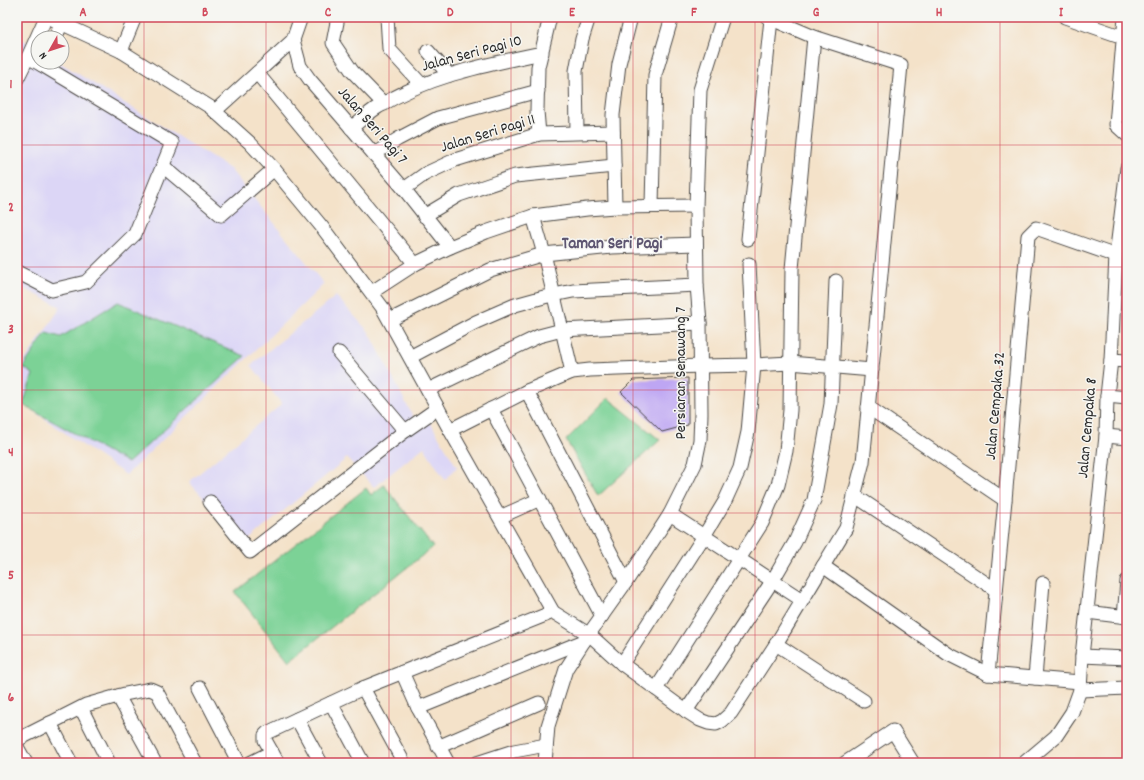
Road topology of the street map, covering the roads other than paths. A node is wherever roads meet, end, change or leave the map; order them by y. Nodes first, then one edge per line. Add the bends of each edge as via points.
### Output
1 (47, 17) edge
2 (134, 17) edge
3 (300, 17) edge
4 (338, 17) edge
5 (550, 17) edge
6 (588, 17) edge
7 (631, 17) edge
8 (672, 17) edge
9 (723, 17) edge
10 (1065, 17) edge
11 (1126, 17) edge
12 (385, 18) edge
13 (769, 18) edge
14 (62, 23) junction
15 (59, 30) edge
16 (814, 37) junction
17 (1123, 37) junction
18 (293, 40) junction
19 (121, 51) junction
20 (428, 51) dead end
21 (542, 53) junction
22 (28, 57) joint
23 (53, 70) edge
24 (257, 73) junction
25 (449, 75) junction
26 (17, 79) edge
27 (421, 84) junction
28 (538, 91) junction
29 (384, 104) junction
30 (215, 111) junction
31 (351, 128) junction
32 (577, 132) junction
33 (613, 132) junction
34 (539, 134) junction
35 (1127, 135) edge
36 (374, 154) junction
37 (163, 166) junction
38 (614, 166) junction
39 (1127, 168) edge
40 (274, 170) junction
41 (404, 189) junction
42 (652, 206) junction
43 (696, 206) junction
44 (614, 207) junction
45 (424, 216) junction
46 (533, 216) junction
47 (748, 239) dead end
48 (696, 244) junction
49 (450, 247) junction
50 (544, 254) junction
51 (1120, 254) edge
52 (415, 264) junction
53 (749, 264) dead end
54 (17, 272) edge
55 (836, 281) dead end
56 (697, 285) junction
57 (372, 292) junction
58 (553, 295) junction
59 (390, 320) junction
60 (700, 323) junction
61 (562, 330) junction
62 (339, 353) dead end
63 (410, 357) junction
64 (1112, 360) junction
65 (1127, 362) edge
66 (790, 363) junction
67 (754, 365) junction
68 (701, 366) junction
69 (832, 366) junction
70 (872, 370) junction
71 (572, 372) junction
72 (428, 390) junction
73 (527, 391) junction
74 (1108, 396) junction
75 (1127, 398) edge
76 (868, 407) junction
77 (438, 408) junction
78 (491, 409) junction
79 (450, 430) junction
80 (405, 431) junction
81 (1106, 436) junction
82 (1127, 438) edge
83 (854, 494) junction
84 (540, 499) junction
85 (1005, 500) junction
86 (210, 502) dead end
87 (670, 514) junction
88 (500, 517) junction
89 (704, 536) junction
90 (739, 559) junction
91 (822, 566) junction
92 (773, 580) junction
93 (1127, 580) edge
94 (626, 582) junction
95 (1042, 583) dead end
96 (996, 590) junction
97 (802, 600) junction
98 (553, 612) junction
99 (1087, 612) junction
100 (602, 616) junction
101 (1126, 617) edge
102 (587, 638) junction
103 (776, 644) junction
104 (1082, 656) junction
105 (1127, 658) edge
106 (622, 664) junction
107 (402, 672) junction
108 (988, 674) junction
109 (1035, 678) junction
110 (1080, 686) junction
111 (200, 688) dead end
112 (363, 688) junction
113 (1127, 688) edge
114 (656, 689) junction
115 (118, 696) junction
116 (864, 701) dead end
117 (331, 703) junction
118 (538, 703) dead end
119 (81, 708) junction
120 (418, 708) junction
121 (686, 712) junction
122 (298, 719) junction
123 (50, 723) junction
124 (17, 740) edge
125 (546, 745) junction
126 (17, 747) edge
127 (438, 747) junction
128 (275, 758) edge
129 (26, 763) edge
130 (71, 763) edge
131 (109, 763) edge
132 (155, 763) edge
133 (195, 763) edge
134 (239, 763) edge
135 (250, 763) edge
136 (321, 763) edge
137 (363, 763) edge
138 (404, 763) edge
139 (448, 763) edge
140 (477, 763) edge
141 (545, 763) edge
142 (845, 763) edge
143 (913, 763) edge
144 (1024, 763) edge

1 - 14 street
1 - 22 street
2 - 19 street
3 - 18 street
4 - 29 street via 333,44 352,71
5 - 21 street
6 - 32 street via 576,71
7 - 33 street via 619,64
8 - 42 street via 655,75
9 - 43 street, Persiaran Senawang 7 via 700,90
10 - 17 street
11 - 17 street
12 - 27 street via 389,49
13 - 16 street
13 - 47 street
14 - 15 street
14 - 19 street
16 - 66 street via 792,269
16 - 70 street via 901,65
17 - 35 street via 1116,125
18 - 24 street
18 - 31 street, Jalan Seri Pagi 7 via 300,66
19 - 30 street
20 - 25 street
21 - 25 street, Jalan Seri Pagi 10
21 - 28 street via 538,67
22 - 26 street
23 - 37 street via 172,143
24 - 30 street
24 - 52 street
25 - 27 street, Jalan Seri Pagi 10
27 - 29 street, Jalan Seri Pagi 10
28 - 34 street
28 - 36 street via 438,118
29 - 31 street, Jalan Seri Pagi 10
30 - 40 street via 250,143
31 - 36 street, Jalan Seri Pagi 7
32 - 33 street, Jalan Seri Pagi 11
32 - 34 street, Jalan Seri Pagi 11
33 - 38 street
34 - 41 street, Jalan Seri Pagi 11 via 455,160 426,174
36 - 41 street, Jalan Seri Pagi 7
37 - 40 street via 221,215
37 - 54 street via 135,234 86,282 52,290
38 - 44 street
38 - 45 street via 515,176 459,196
39 - 51 street, Jalan Cempaka 8
40 - 57 street
41 - 45 street, Jalan Seri Pagi 7
42 - 43 street
42 - 44 street
43 - 48 street, Persiaran Senawang 7
44 - 46 street
45 - 49 street, Jalan Seri Pagi 7
46 - 49 street
46 - 50 street
48 - 50 street via 612,247
48 - 56 street, Persiaran Senawang 7
49 - 52 street
50 - 58 street
50 - 59 street via 490,270
51 - 64 street, Jalan Cempaka 8
51 - 85 street, Jalan Cempaka 32 via 1036,228 1028,236
52 - 57 street
53 - 67 street
55 - 69 street
56 - 58 street via 573,291
56 - 60 street, Persiaran Senawang 7
57 - 59 street
58 - 61 street
58 - 63 street via 515,305 476,322
59 - 63 street
60 - 61 street
60 - 68 street, Persiaran Senawang 7
61 - 71 street
61 - 72 street via 539,336
62 - 80 street
63 - 72 street
64 - 65 street
64 - 74 street, Jalan Cempaka 8
66 - 67 street
66 - 69 street
66 - 90 street via 790,410 786,451 778,486 762,523
67 - 68 street
67 - 89 street via 748,432 740,468 725,501
68 - 71 street
68 - 87 street, Persiaran Senawang 7 via 700,440 694,464
69 - 70 street
69 - 92 street via 831,404 814,500 796,542
70 - 76 street
71 - 73 street
72 - 77 street
73 - 78 street
73 - 94 street
74 - 75 street
74 - 81 street, Jalan Cempaka 8
76 - 83 street via 863,462
76 - 85 street
77 - 79 street
77 - 80 street
78 - 79 street
78 - 84 street
79 - 88 street
80 - 86 street via 250,552
81 - 82 street
81 - 99 street, Jalan Cempaka 8
83 - 91 street via 846,528
83 - 96 street
84 - 88 street
84 - 100 street
85 - 96 street, Jalan Cempaka 32
87 - 89 street
87 - 94 street, Persiaran Senawang 7
88 - 98 street
89 - 90 street
89 - 106 street
90 - 92 street
90 - 114 street
91 - 97 street
91 - 108 street via 948,654
92 - 97 street
92 - 121 street
93 - 101 street
94 - 100 street, Persiaran Senawang 7
95 - 109 street
96 - 108 street, Jalan Cempaka 32
97 - 103 street
98 - 102 street
98 - 107 street
99 - 101 street
99 - 104 street, Jalan Cempaka 8
100 - 102 street, Persiaran Senawang 7
102 - 106 street
102 - 120 street
102 - 125 street, Persiaran Senawang 7 via 566,670 548,726
103 - 116 street
103 - 121 street via 731,713 722,721 716,724 708,723
104 - 105 street
104 - 110 street, Jalan Cempaka 8
106 - 114 street
107 - 112 street
107 - 120 street
108 - 109 street
109 - 110 street
110 - 113 street
110 - 144 street, Jalan Cempaka 8 via 1072,712 1056,736
111 - 134 street
112 - 117 street
112 - 138 street
114 - 121 street
115 - 119 street
115 - 132 street
115 - 133 street via 150,689 157,692
117 - 122 street
117 - 137 street
118 - 127 street
119 - 123 street
119 - 131 street
120 - 127 street
122 - 128 street via 265,735
122 - 136 street
123 - 124 street
123 - 130 street
125 - 140 street via 514,751
125 - 141 street, Persiaran Senawang 7
126 - 129 street
127 - 139 street
128 - 135 street
142 - 143 street via 893,731

